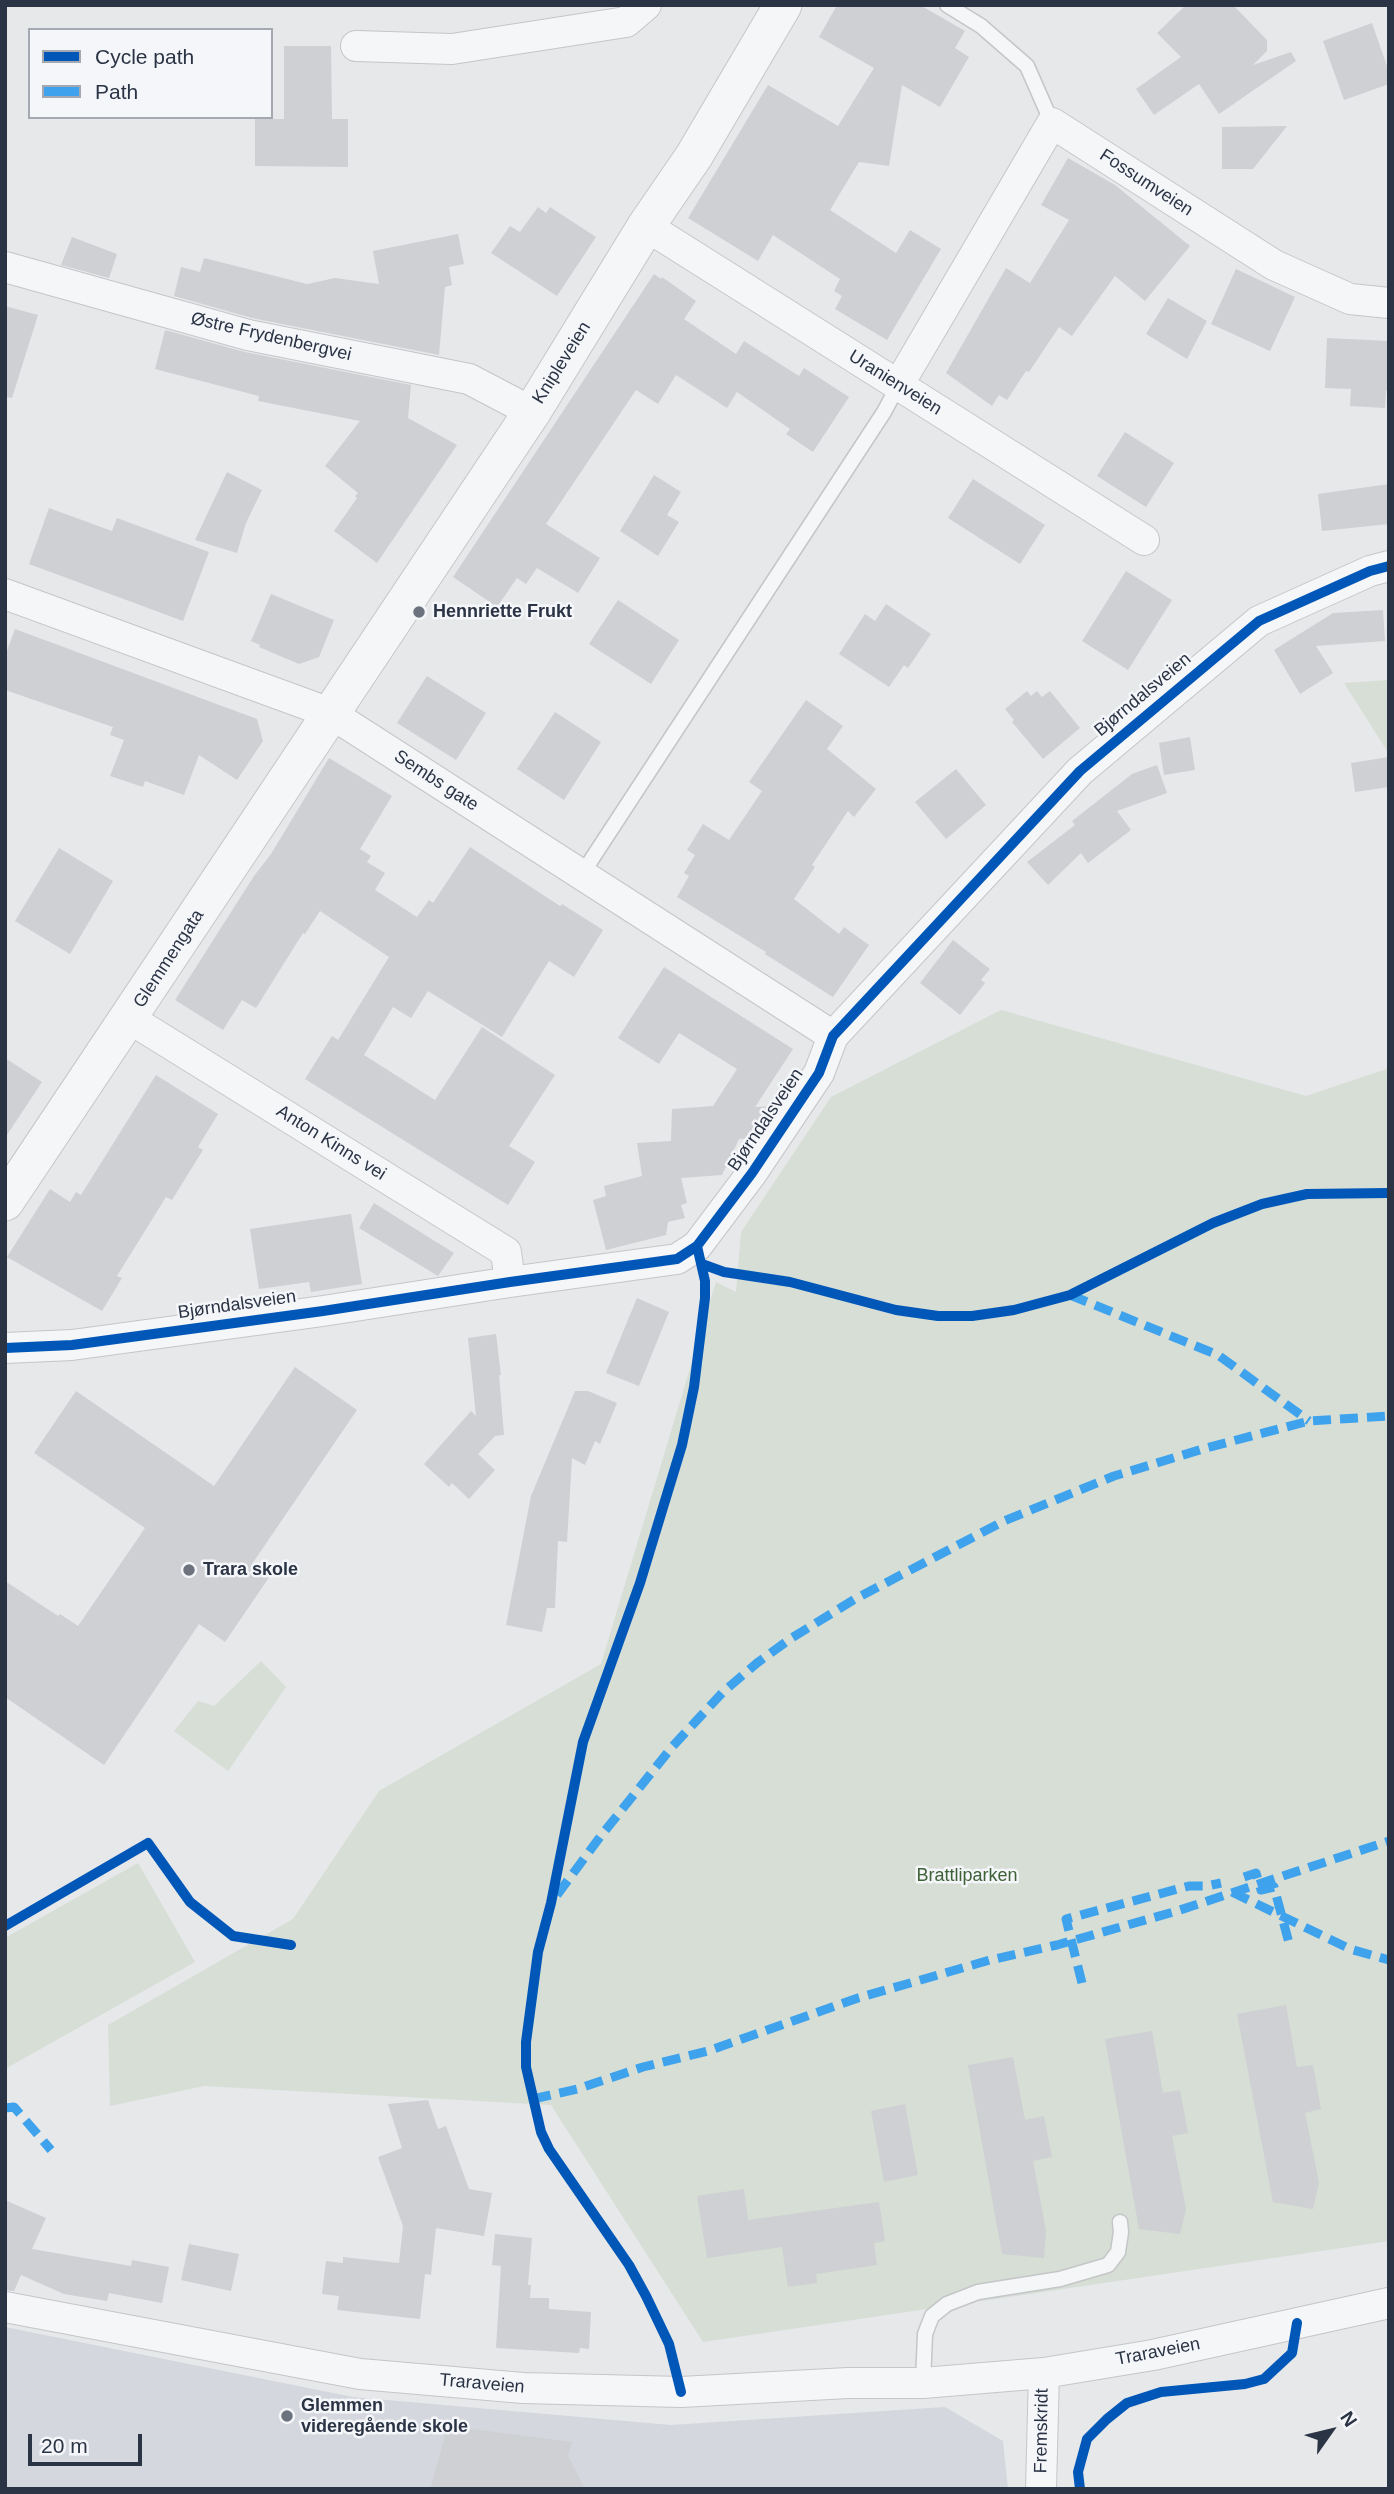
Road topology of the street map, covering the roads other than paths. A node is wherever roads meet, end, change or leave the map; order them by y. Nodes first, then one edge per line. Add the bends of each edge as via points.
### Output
1 (646, 5) edge
2 (783, 5) edge
3 (947, 5) edge
4 (356, 46) dead end
5 (1052, 123) junction
6 (646, 226) junction
7 (5, 267) edge
8 (1389, 303) edge
9 (899, 384) junction
10 (532, 412) junction
11 (1144, 540) dead end
12 (1389, 566) edge
13 (5, 594) edge
14 (330, 713) junction
15 (582, 874) junction
16 (130, 1019) junction
17 (833, 1036) junction
18 (5, 1202) edge
19 (510, 1282) junction
20 (5, 1348) edge
21 (1119, 2222) dead end
22 (1389, 2302) edge
23 (5, 2307) edge
24 (1044, 2373) junction
25 (923, 2383) junction
26 (1041, 2489) edge

1 - 4 street via 626,22 452,49
2 - 6 street, Knipleveien via 694,156
3 - 5 lane via 981,26 1027,66
5 - 8 street, Fossumveien via 1274,265 1350,299
5 - 9 street
6 - 9 street, Uranienveien
6 - 10 street, Knipleveien
7 - 10 street, Østre Frydenbergvei via 248,335 469,379
9 - 11 street, Uranienveien
9 - 15 lane
10 - 14 street, Knipleveien
12 - 17 street, Bjørndalsveien via 1259,621 1080,771
13 - 14 street, Sembs gate
14 - 15 street, Sembs gate
14 - 16 street, Glemmengata
15 - 17 street, Sembs gate
16 - 18 street, Glemmengata
16 - 19 street, Anton Kinns vei via 506,1252
17 - 19 street, Bjørndalsveien via 819,1073 696,1246 677,1259
19 - 20 street, Bjørndalsveien via 72,1345
21 - 25 lane via 1118,2252 1108,2265 1060,2279 978,2292 947,2304 932,2316 925,2334
22 - 24 street, Traraveien via 1153,2355
23 - 25 street, Traraveien via 360,2374 523,2388 681,2392
24 - 25 street, Traraveien
24 - 26 street, Fremskridt

